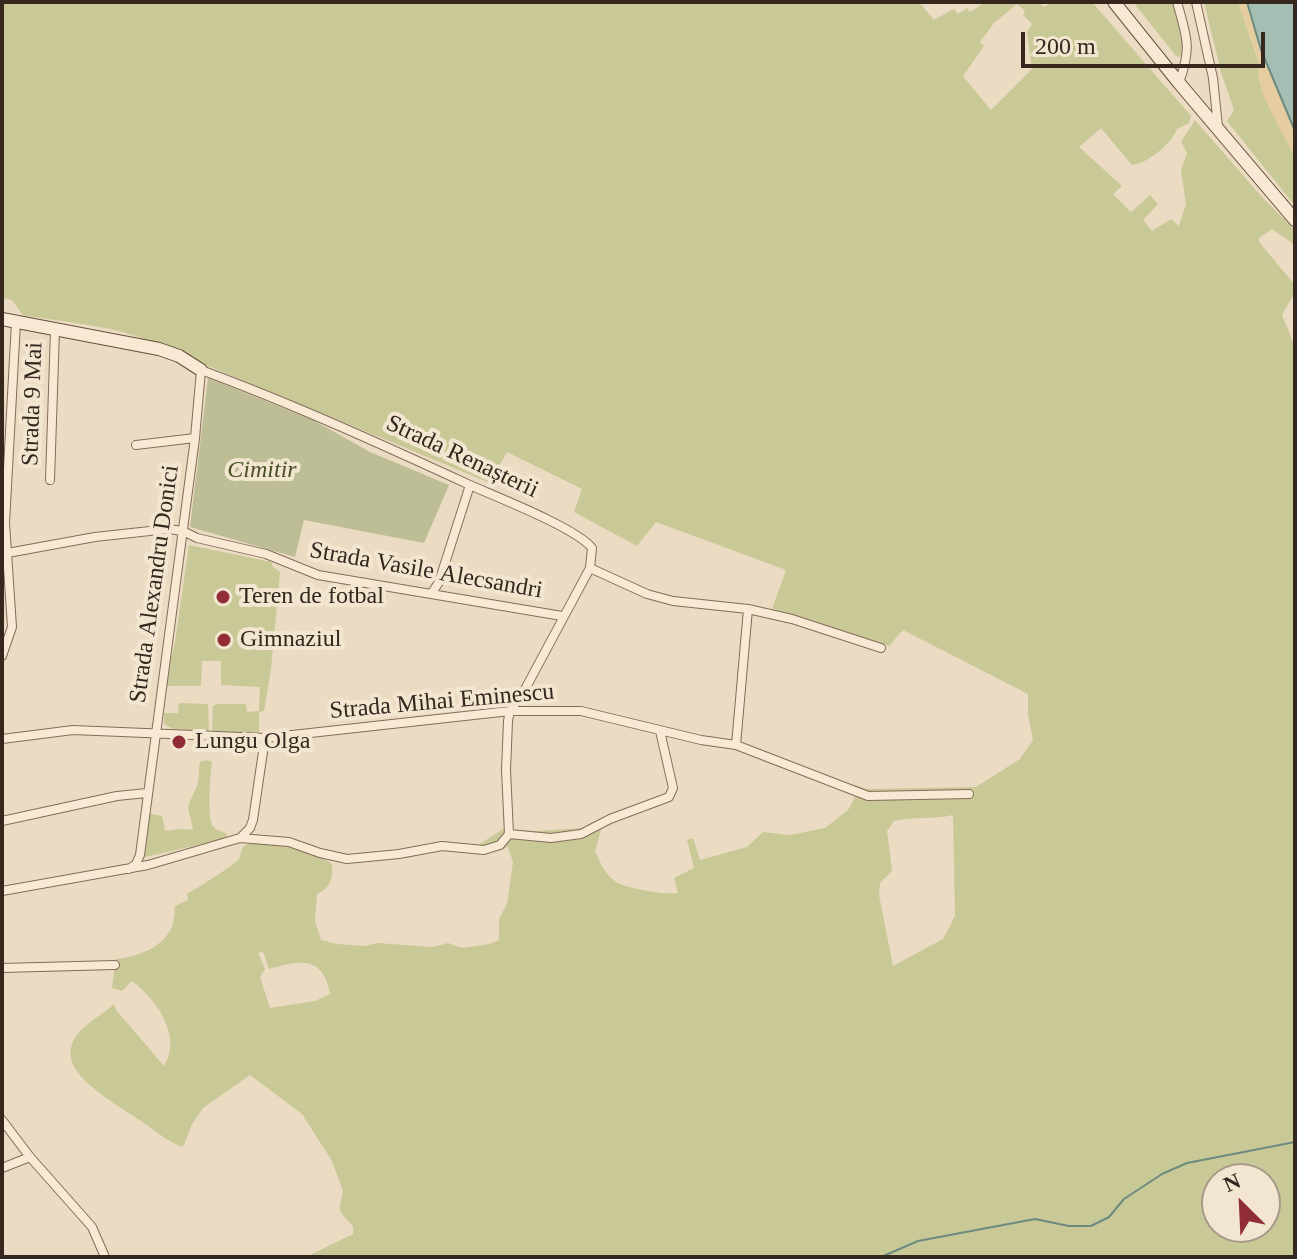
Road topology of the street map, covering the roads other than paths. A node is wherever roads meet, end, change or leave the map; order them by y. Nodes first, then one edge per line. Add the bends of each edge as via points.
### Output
1 (1114, 2) edge
2 (1177, 2) edge
3 (1196, 2) edge
4 (1179, 83) junction
5 (1218, 129) junction
6 (1295, 220) edge
7 (2, 319) edge
8 (16, 322) junction
9 (55, 330) junction
10 (201, 370) junction
11 (195, 438) junction
12 (136, 445) dead end
13 (50, 480) dead end
14 (470, 485) junction
15 (183, 531) junction
16 (4, 554) edge
17 (590, 568) junction
18 (432, 593) junction
19 (748, 609) junction
20 (562, 616) junction
21 (881, 648) dead end
22 (2, 656) edge
23 (523, 693) junction
24 (510, 711) junction
25 (530, 711) junction
26 (660, 731) junction
27 (155, 735) junction
28 (265, 738) junction
29 (2, 739) edge
30 (736, 745) junction
31 (147, 793) junction
32 (969, 794) dead end
33 (2, 821) edge
34 (509, 834) junction
35 (240, 838) junction
36 (129, 869) junction
37 (2, 891) edge
38 (115, 965) dead end
39 (2, 968) edge
40 (2, 1120) edge
41 (30, 1157) junction
42 (2, 1168) edge
43 (105, 1257) edge

1 - 4 main road
2 - 4 street via 1188,44
3 - 5 street
4 - 5 main road
5 - 6 main road
7 - 8 main road, Strada Renașterii
8 - 9 main road, Strada Renașterii
8 - 16 street
9 - 10 main road, Strada Renașterii via 159,349
9 - 13 street, Strada 9 Mai
10 - 11 street, Strada Alexandru Donici
10 - 14 street, Strada Renașterii
11 - 12 street, Strada Alexandru Donici
11 - 15 street, Strada Alexandru Donici
14 - 17 street, Strada Renașterii via 587,542 592,548
14 - 18 street
15 - 16 street, Strada Vasile Alecsandri via 95,537
15 - 18 street, Strada Vasile Alecsandri via 318,575
15 - 27 street, Strada Alexandru Donici
16 - 22 street via 12,627
17 - 19 street via 673,601
17 - 20 street
18 - 20 street, Strada Vasile Alecsandri
19 - 21 street
19 - 30 street
20 - 23 street
23 - 24 street
23 - 25 street
24 - 25 street, Strada Mihai Eminescu
24 - 28 street, Strada Mihai Eminescu
24 - 34 street
25 - 26 street, Strada Mihai Eminescu via 581,711
26 - 30 street, Strada Mihai Eminescu
26 - 34 street via 673,788 666,800 581,834
27 - 28 street, Strada Mihai Eminescu
27 - 29 street, Strada Mihai Eminescu via 73,730
27 - 31 street, Strada Alexandru Donici
28 - 35 street via 253,820
30 - 32 street, Strada Mihai Eminescu via 868,796
31 - 33 street
31 - 36 street, Strada Alexandru Donici via 140,855
34 - 35 street via 500,845 484,850 442,846 347,859 289,842
35 - 36 street
36 - 37 street
38 - 39 street
40 - 41 street
41 - 42 street
41 - 43 street via 92,1227

